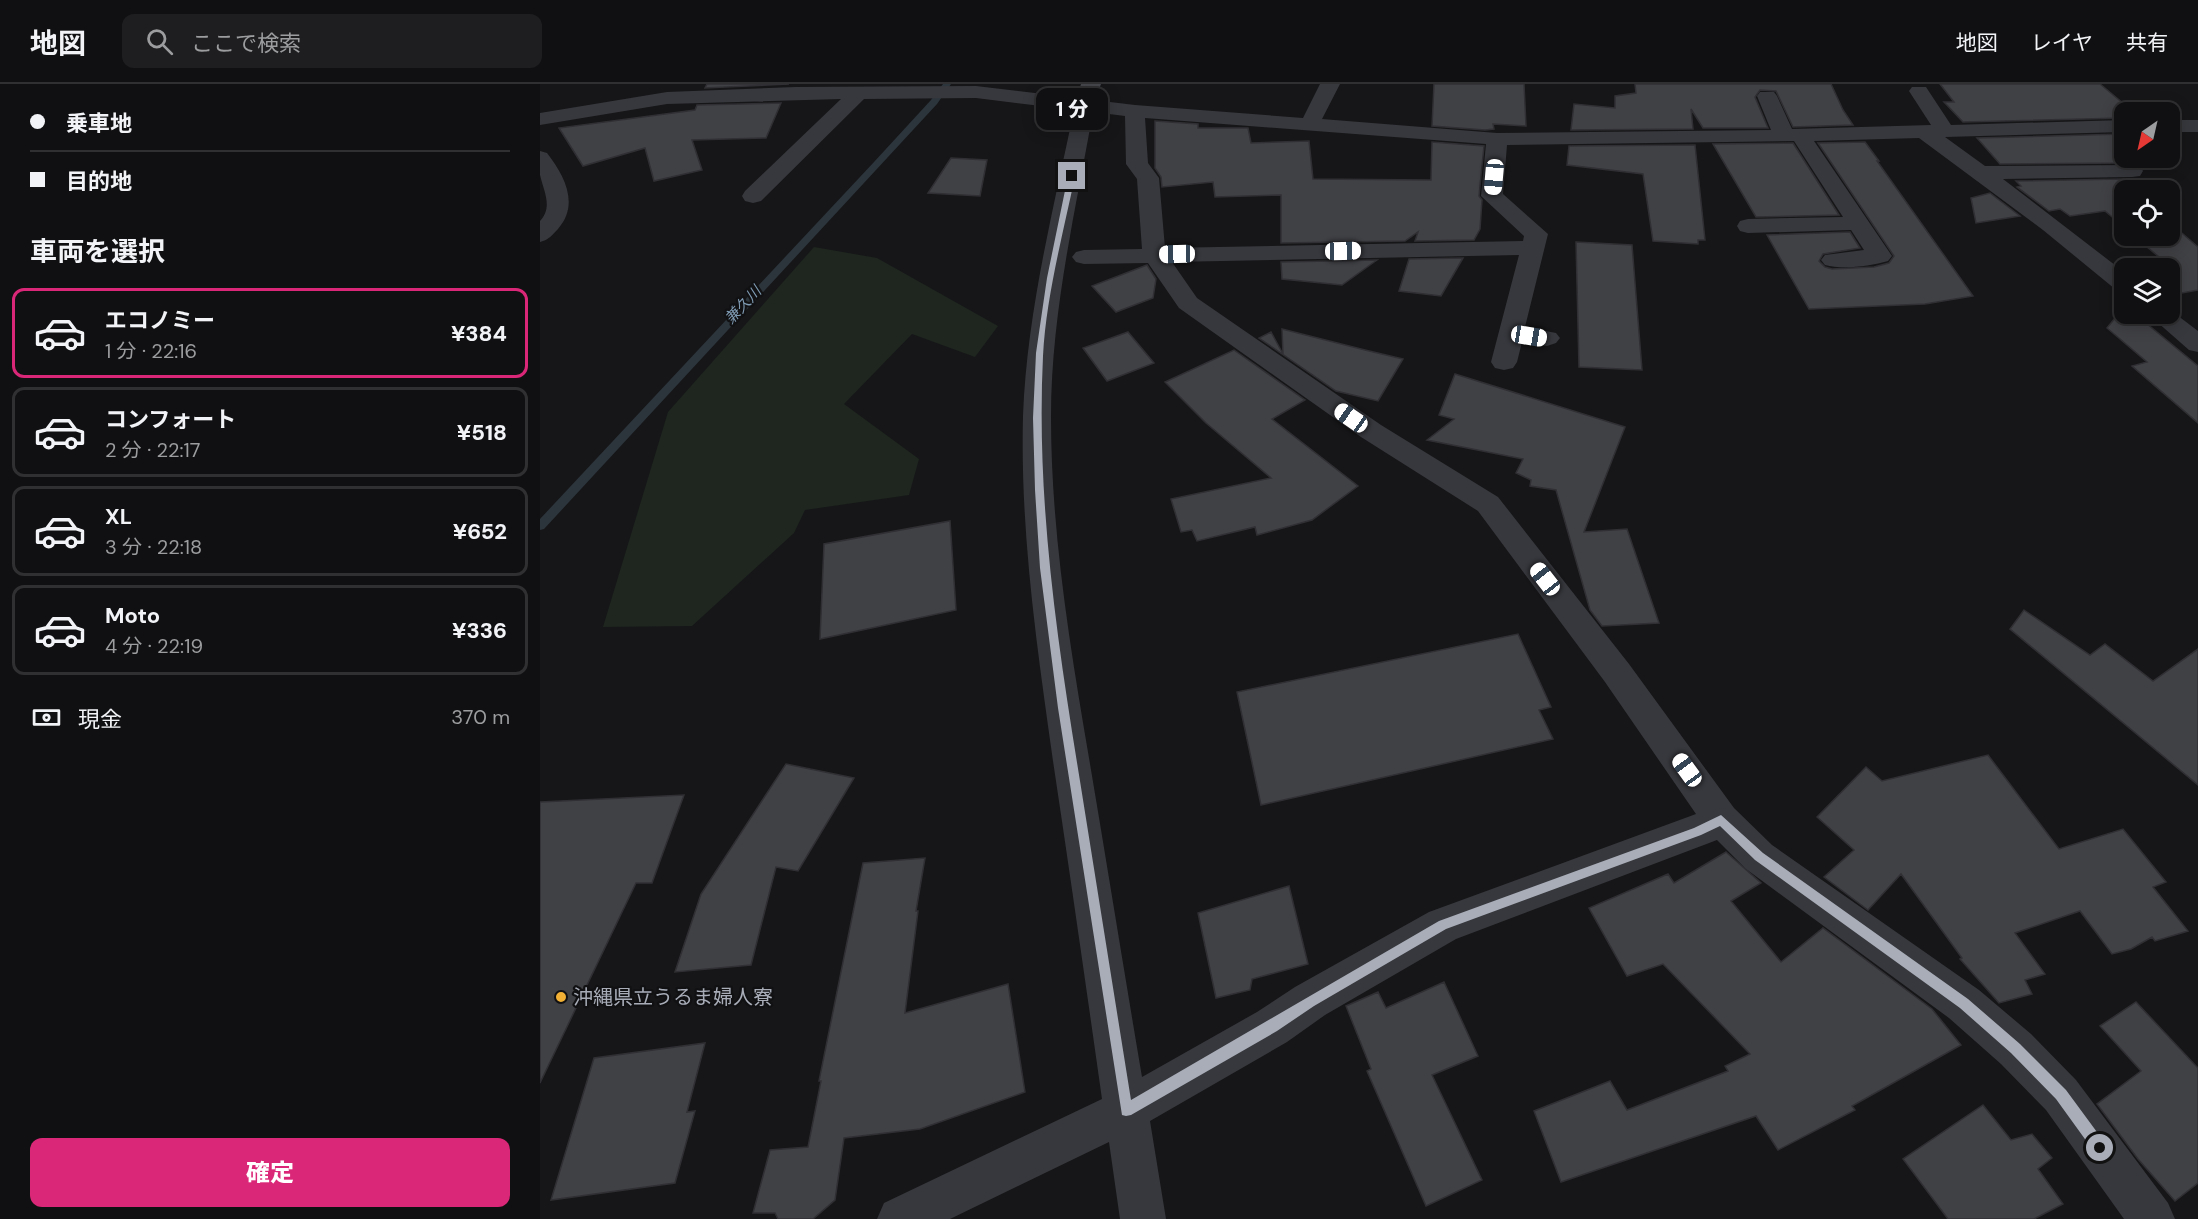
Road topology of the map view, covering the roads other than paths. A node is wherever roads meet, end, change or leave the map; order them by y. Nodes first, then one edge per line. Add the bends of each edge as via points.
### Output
1 (1330, 84) edge
2 (798, 88) edge
3 (1919, 91) dead end
4 (859, 93) junction
5 (1088, 94) edge
6 (1767, 96) dead end
7 (1135, 111) junction
8 (540, 119) edge
9 (1310, 124) junction
10 (2114, 126) edge
11 (2180, 126) edge
12 (2198, 126) edge
13 (1934, 131) junction
14 (1792, 135) junction
15 (1497, 139) junction
16 (540, 157) edge
17 (2132, 171) dead end
18 (1981, 173) junction
19 (753, 196) dead end
20 (1859, 223) junction
21 (1748, 226) dead end
22 (540, 235) edge
23 (1532, 248) junction
24 (1154, 254) junction
25 (1084, 257) dead end
26 (1833, 260) dead end
27 (2114, 276) edge
28 (2173, 324) edge
29 (1511, 333) junction
30 (1547, 339) dead end
31 (2198, 344) edge
32 (1504, 362) dead end
33 (1721, 820) junction
34 (1126, 1110) junction
35 (900, 1219) edge
36 (1143, 1219) edge
37 (2152, 1219) edge

1 - 9 street
2 - 4 street
2 - 8 street via 667,98
3 - 13 street
4 - 5 street
4 - 19 street
5 - 7 street
5 - 34 street via 1040,353 1039,490 1044,568 1063,708
6 - 14 street
7 - 9 street
7 - 24 street via 1137,164 1148,178
9 - 15 street
10 - 13 street
11 - 12 street
13 - 14 street
13 - 18 street
14 - 15 street
14 - 20 street
15 - 23 street via 1492,196 1536,234
16 - 22 street via 549,168 557,194 556,216
17 - 18 street
18 - 27 street
20 - 21 street
20 - 26 street via 1880,256
23 - 24 street
23 - 29 street
24 - 25 street
24 - 33 street via 1188,303 1371,431 1488,504 1617,673
28 - 31 street
29 - 30 street
29 - 32 street
33 - 34 street via 1443,925
33 - 37 street via 1759,856 1964,1004 2016,1049 2061,1095
34 - 35 street
34 - 36 street

